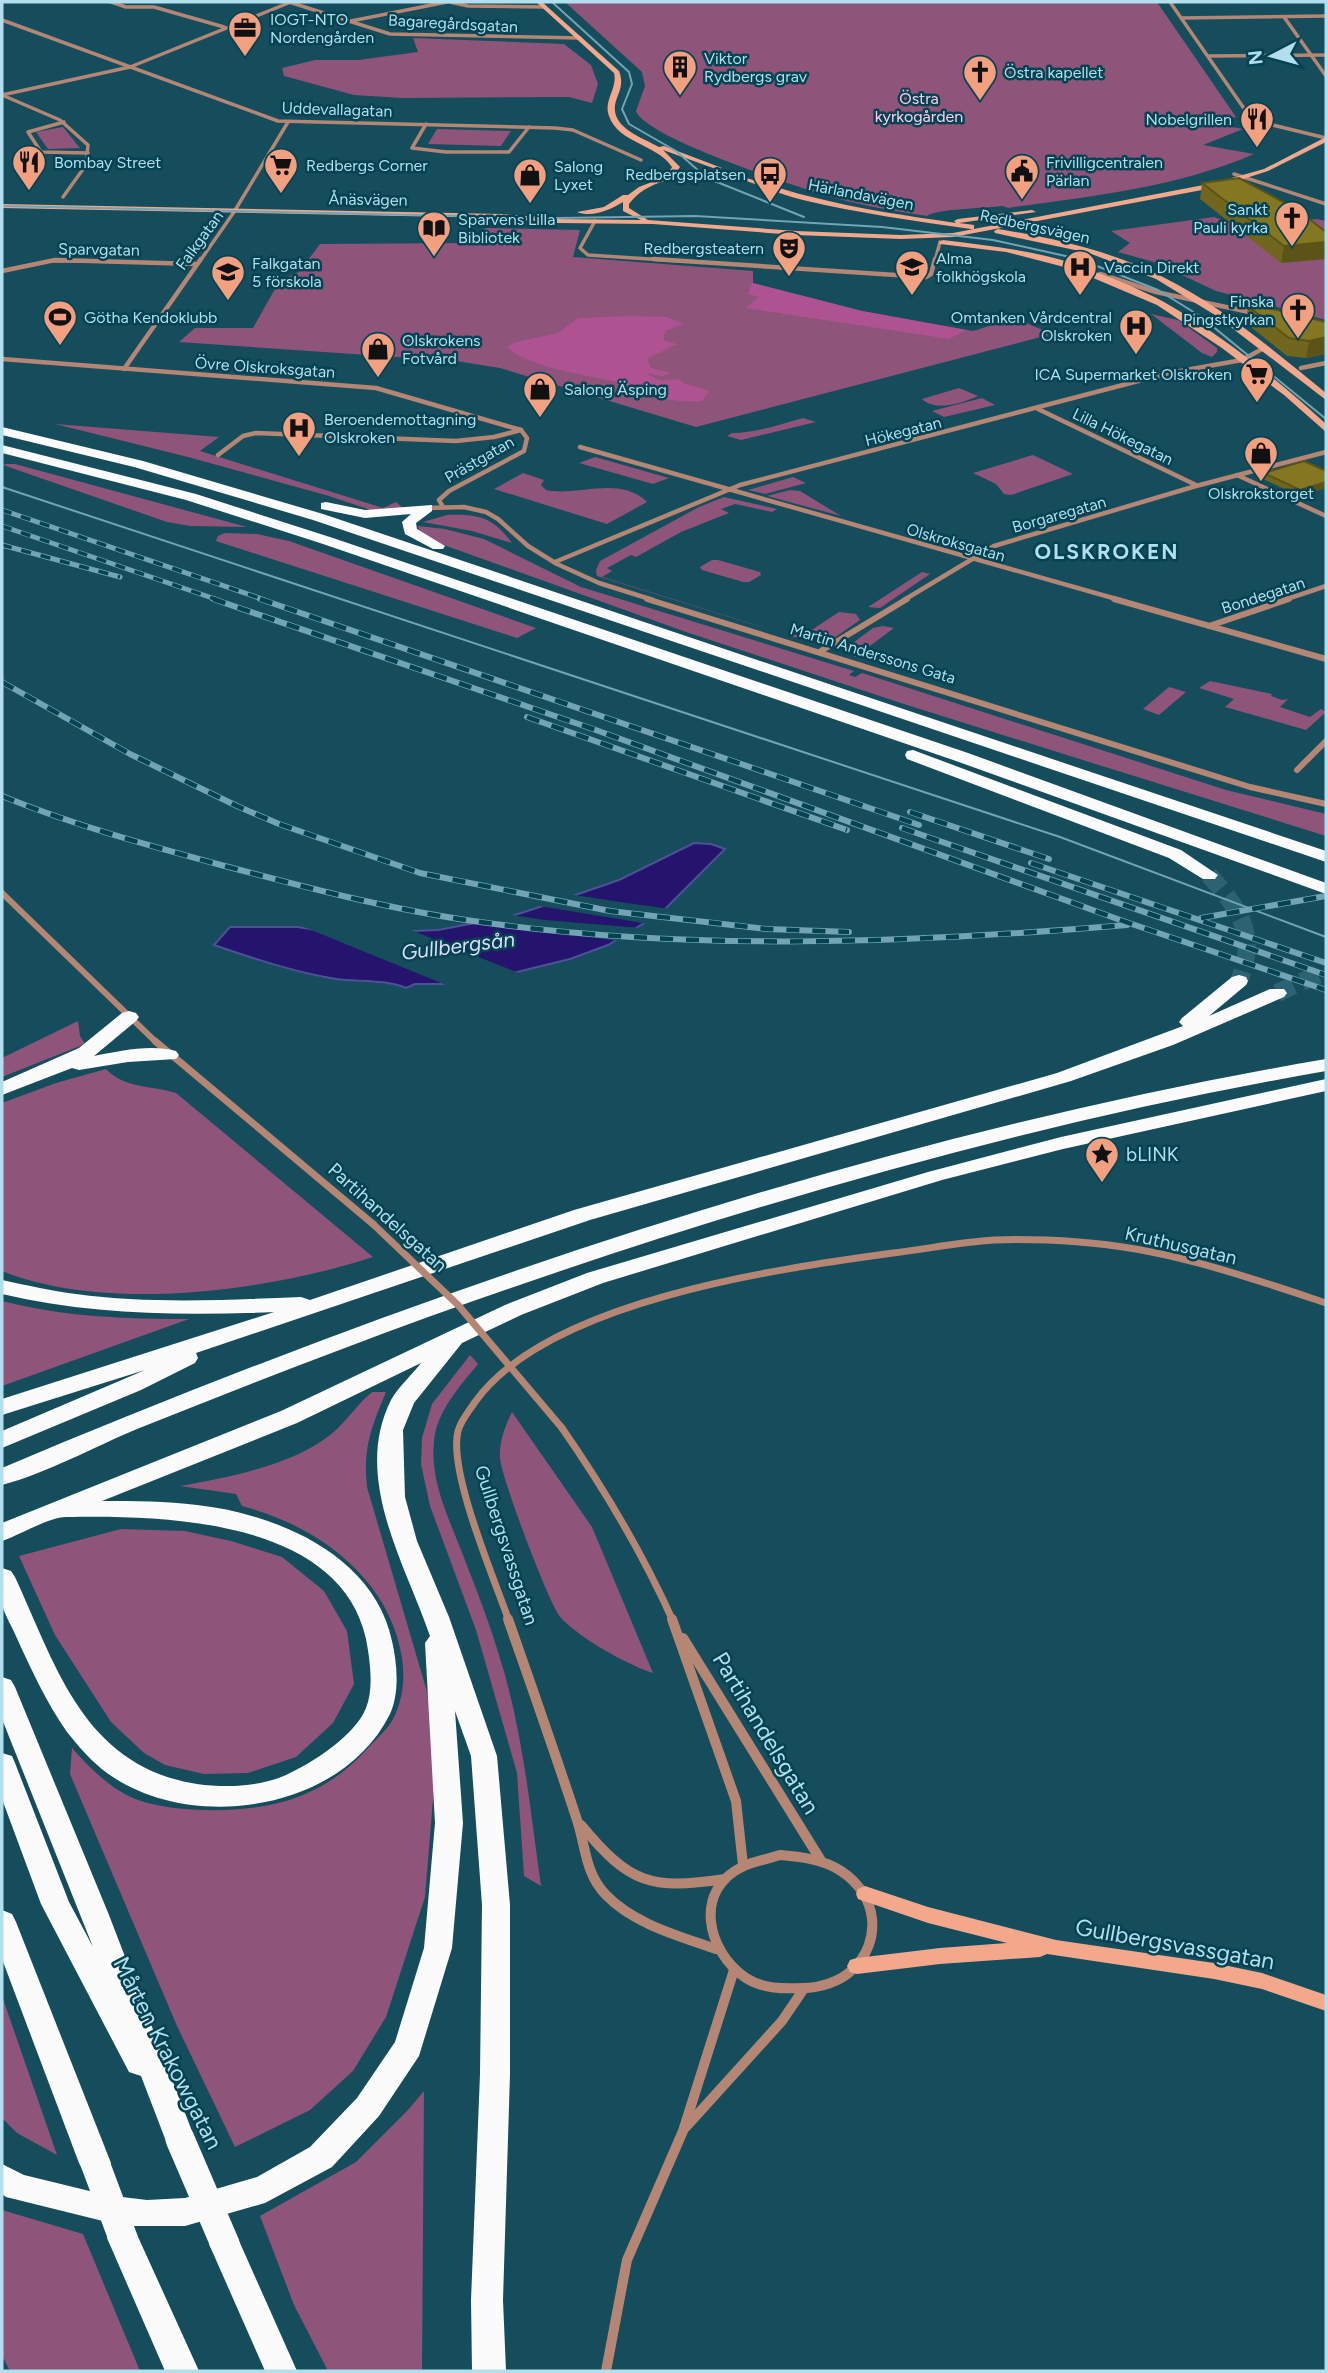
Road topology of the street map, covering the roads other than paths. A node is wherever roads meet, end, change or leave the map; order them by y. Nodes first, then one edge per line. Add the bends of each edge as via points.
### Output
1 (111, 2) edge
2 (289, 2) edge
3 (449, 2) edge
4 (1170, 2) edge
5 (542, 4) edge
6 (1284, 16) junction
7 (1326, 16) edge
8 (1182, 18) junction
9 (2, 20) edge
10 (350, 21) junction
11 (225, 27) junction
12 (580, 38) junction
13 (1311, 55) junction
14 (1326, 55) edge
15 (1209, 56) junction
16 (130, 67) junction
17 (1326, 76) edge
18 (2, 95) edge
19 (64, 122) junction
20 (288, 122) junction
21 (426, 124) junction
22 (529, 127) junction
23 (1324, 137) edge
24 (641, 139) junction
25 (88, 153) junction
26 (641, 160) dead end
27 (1234, 174) junction
28 (670, 177) junction
29 (1244, 177) junction
30 (778, 191) junction
31 (628, 196) junction
32 (63, 197) dead end
33 (1326, 204) edge
34 (2, 205) edge
35 (235, 211) junction
36 (1017, 214) junction
37 (502, 216) junction
38 (1044, 218) junction
39 (595, 221) junction
40 (653, 222) junction
41 (939, 223) junction
42 (989, 229) junction
43 (969, 230) junction
44 (901, 237) junction
45 (940, 242) junction
46 (1071, 244) junction
47 (982, 246) junction
48 (1006, 250) junction
49 (196, 264) junction
50 (2, 271) edge
51 (1087, 271) junction
52 (1199, 300) junction
53 (1175, 311) junction
54 (1232, 324) junction
55 (1264, 348) junction
56 (2, 359) edge
57 (1242, 360) junction
58 (1326, 363) edge
59 (1301, 368) dead end
60 (124, 369) junction
61 (1326, 397) edge
62 (1038, 409) junction
63 (1326, 429) edge
64 (521, 430) junction
65 (2, 431) edge
66 (580, 447) dead end
67 (2, 450) edge
68 (1326, 452) edge
69 (218, 455) dead end
70 (1237, 475) junction
71 (1196, 486) junction
72 (726, 490) junction
73 (254, 497) junction
74 (443, 507) junction
75 (427, 508) junction
76 (1326, 516) edge
77 (969, 559) junction
78 (555, 562) junction
79 (1326, 586) edge
80 (529, 588) junction
81 (1208, 626) junction
82 (821, 651) junction
83 (1326, 659) edge
84 (694, 667) junction
85 (1326, 741) edge
86 (1297, 770) dead end
87 (1155, 798) junction
88 (1326, 804) edge
89 (1326, 845) edge
90 (1326, 857) edge
91 (1209, 875) tunnel mouth
92 (1326, 888) edge
93 (2, 894) edge
94 (1239, 981) tunnel mouth
95 (1277, 993) tunnel mouth
96 (129, 1017) junction
97 (1166, 1041) junction
98 (169, 1055) junction
99 (1326, 1065) edge
100 (56, 1069) junction
101 (1326, 1086) edge
102 (2, 1089) edge
103 (982, 1241) joint
104 (2, 1287) edge
105 (325, 1303) junction
106 (1326, 1303) edge
107 (239, 1332) junction
108 (456, 1335) junction
109 (2, 1407) edge
110 (2, 1440) edge
111 (2, 1476) edge
112 (60, 1509) junction
113 (2, 1532) edge
114 (2, 1577) edge
115 (436, 1617) junction
116 (677, 1629) junction
117 (2, 1687) edge
118 (2, 1763) edge
119 (578, 1821) junction
120 (820, 1859) junction
121 (743, 1865) junction
122 (725, 1879) junction
123 (865, 1894) junction
124 (2, 1922) edge
125 (1056, 1948) junction
126 (716, 1949) junction
127 (857, 1966) junction
128 (734, 1970) junction
129 (803, 1990) junction
130 (1326, 2003) edge
131 (495, 2074) junction
132 (683, 2131) junction
133 (180, 2139) junction
134 (2, 2178) edge
135 (182, 2371) edge
136 (281, 2371) edge
137 (477, 2371) edge
138 (489, 2371) edge
139 (606, 2371) edge

1 - 11 street via 126,7 154,6
2 - 10 street, Bagaregårdsgatan
2 - 11 street
3 - 5 street via 468,6
3 - 10 street
4 - 8 street
5 - 12 street, Härlandavägen
6 - 7 street
6 - 8 street
6 - 13 street
8 - 15 street
9 - 16 street, Uddevallagatan
10 - 12 street, Bagaregårdsgatan via 390,34
11 - 16 street
12 - 24 street, Härlandavägen via 617,72 620,84 610,106 611,116
13 - 14 street
13 - 15 street
13 - 17 street
15 - 23 street via 1254,122
16 - 18 street
16 - 20 street, Uddevallagatan
18 - 19 street
19 - 25 street via 81,135
19 - 25 street via 28,132 41,152
20 - 21 street, Uddevallagatan
20 - 35 street, Falkgatan
21 - 22 street, Uddevallagatan
21 - 22 street via 412,148 509,152
22 - 26 street, Uddevallagatan via 573,131
23 - 27 street
23 - 29 street via 1266,170
24 - 28 street, Härlandavägen via 674,162
24 - 30 street, Härlandavägen
25 - 32 street via 83,171
27 - 29 street
27 - 36 street via 1158,192
28 - 30 street, Härlandavägen via 719,173
28 - 31 street
29 - 33 street
29 - 38 street
30 - 41 street, Härlandavägen
31 - 37 street via 599,211
31 - 40 street via 626,209
34 - 35 street, Ånäsvägen
35 - 37 street, Ånäsvägen
35 - 49 street, Falkgatan
36 - 41 street
36 - 43 street
37 - 39 street, Ånäsvägen
38 - 42 street
38 - 46 street via 1042,228
39 - 40 street, Ånäsvägen
39 - 45 street via 581,246 588,255 742,267 926,276 931,274
40 - 44 street, Ånäsvägen
41 - 43 street, Redbergsvägen
42 - 43 street
42 - 46 street, Redbergsvägen
43 - 44 street
43 - 47 street via 966,240
44 - 45 street, Redbergsvägen
45 - 47 street, Redbergsvägen
46 - 52 street, Redbergsvägen via 1133,266
47 - 48 street, Redbergsvägen
48 - 51 street, Redbergsvägen
48 - 53 street, Redbergsvägen via 1146,308
49 - 50 street, Sparvgatan via 55,260
49 - 60 street, Falkgatan
51 - 52 street via 1141,289
51 - 53 street, Redbergsvägen
52 - 53 street
52 - 54 street, Redbergsvägen
52 - 54 street via 1265,316
53 - 57 street, Redbergsvägen
54 - 55 street, Redbergsvägen
55 - 57 street, Hökegatan
55 - 61 street, Redbergsvägen
56 - 60 street, Övre Olskroksgatan
57 - 62 street, Hökegatan via 1169,373
57 - 63 street, Redbergsvägen
58 - 59 street
60 - 64 street, Övre Olskroksgatan via 376,388
62 - 71 street, Lilla Hökegatan
62 - 72 street, Hökegatan
64 - 69 street via 456,441 256,433 243,436
64 - 74 street, Prästgatan via 527,438 524,451 449,491 439,500
65 - 73 highway via 79,447
66 - 72 street, Olskroksgatan
67 - 84 highway via 191,497
68 - 70 street, Borgaregatan
70 - 71 street, Borgaregatan
70 - 76 street
71 - 77 street, Borgaregatan via 994,546
72 - 77 street, Olskroksgatan
72 - 78 street, Hökegatan
73 - 75 highway via 296,498 365,514
73 - 80 highway
74 - 75 street, Martin Anderssons Gata
74 - 78 street, Martin Anderssons Gata via 489,513
75 - 80 highway via 409,523 410,531 524,578
77 - 81 street, Olskroksgatan
77 - 82 street, Borgaregatan
78 - 82 street, Martin Anderssons Gata via 610,587
79 - 81 street, Bondegatan
80 - 87 highway
81 - 83 street, Olskroksgatan
82 - 88 street, Martin Anderssons Gata via 1250,787
84 - 91 highway via 868,739 1154,845
84 - 92 highway via 962,757
85 - 86 street
87 - 89 highway
87 - 90 highway
93 - 96 street, Partihandelsgatan
94 - 97 highway
95 - 97 highway
96 - 98 street, Partihandelsgatan
96 - 100 highway via 99,1046
97 - 105 highway via 1018,1091 582,1215
98 - 100 highway via 128,1056
98 - 116 street, Partihandelsgatan, bridge via 373,1224 458,1304 562,1428 605,1490
99 - 111 highway via 964,1143 721,1212 362,1335
100 - 102 highway
101 - 108 highway via 1061,1143 783,1220 595,1278
103 - 106 street, Kruthusgatan via 1083,1242 1138,1248 1190,1259
103 - 119 street, Gullbergsvassgatan via 797,1267 707,1284 631,1306 520,1357 473,1402 455,1443 457,1469
104 - 105 highway via 79,1303 154,1307
105 - 107 highway
107 - 109 highway
107 - 110 highway via 133,1385
108 - 112 highway via 289,1417
108 - 115 highway via 404,1400 391,1430 393,1497 415,1569
112 - 113 highway
112 - 114 highway via 218,1516 298,1544 334,1567 364,1598 380,1636 383,1676 379,1709 342,1754 269,1792 242,1796 181,1792 132,1774 104,1757 83,1734 66,1710
115 - 131 highway via 484,1756 496,1905
115 - 134 highway via 449,1823 438,1948 408,2047 368,2107 321,2157 265,2189 185,2212 106,2209 17,2187
116 - 120 street, Partihandelsgatan
116 - 121 street, Partihandelsgatan via 736,1801
117 - 133 highway
118 - 133 highway, Mårten Krakowgatan via 55,1904
119 - 122 street, Gullbergsvassgatan via 606,1857 631,1876 656,1885
119 - 126 street, Gullbergsvassgatan via 587,1865 597,1887 614,1904
120 - 121 street, Partihandelsgatan via 780,1854
120 - 123 street, Partihandelsgatan via 847,1873
121 - 122 street, Partihandelsgatan
122 - 126 street, Partihandelsgatan via 708,1912
123 - 125 street, Gullbergsvassgatan
123 - 127 street via 873,1912 874,1931
124 - 135 highway, bridge via 123,2238
125 - 127 street, Gullbergsvassgatan
125 - 130 street, Gullbergsvassgatan via 1238,1976
126 - 128 street, Partihandelsgatan
127 - 129 street, Partihandelsgatan via 833,1982
128 - 129 street, Partihandelsgatan via 766,1987
128 - 132 street
129 - 132 street via 782,2021
131 - 137 highway via 475,2326
131 - 138 highway
132 - 139 street via 627,2260
133 - 136 highway, Mårten Krakowgatan, bridge

